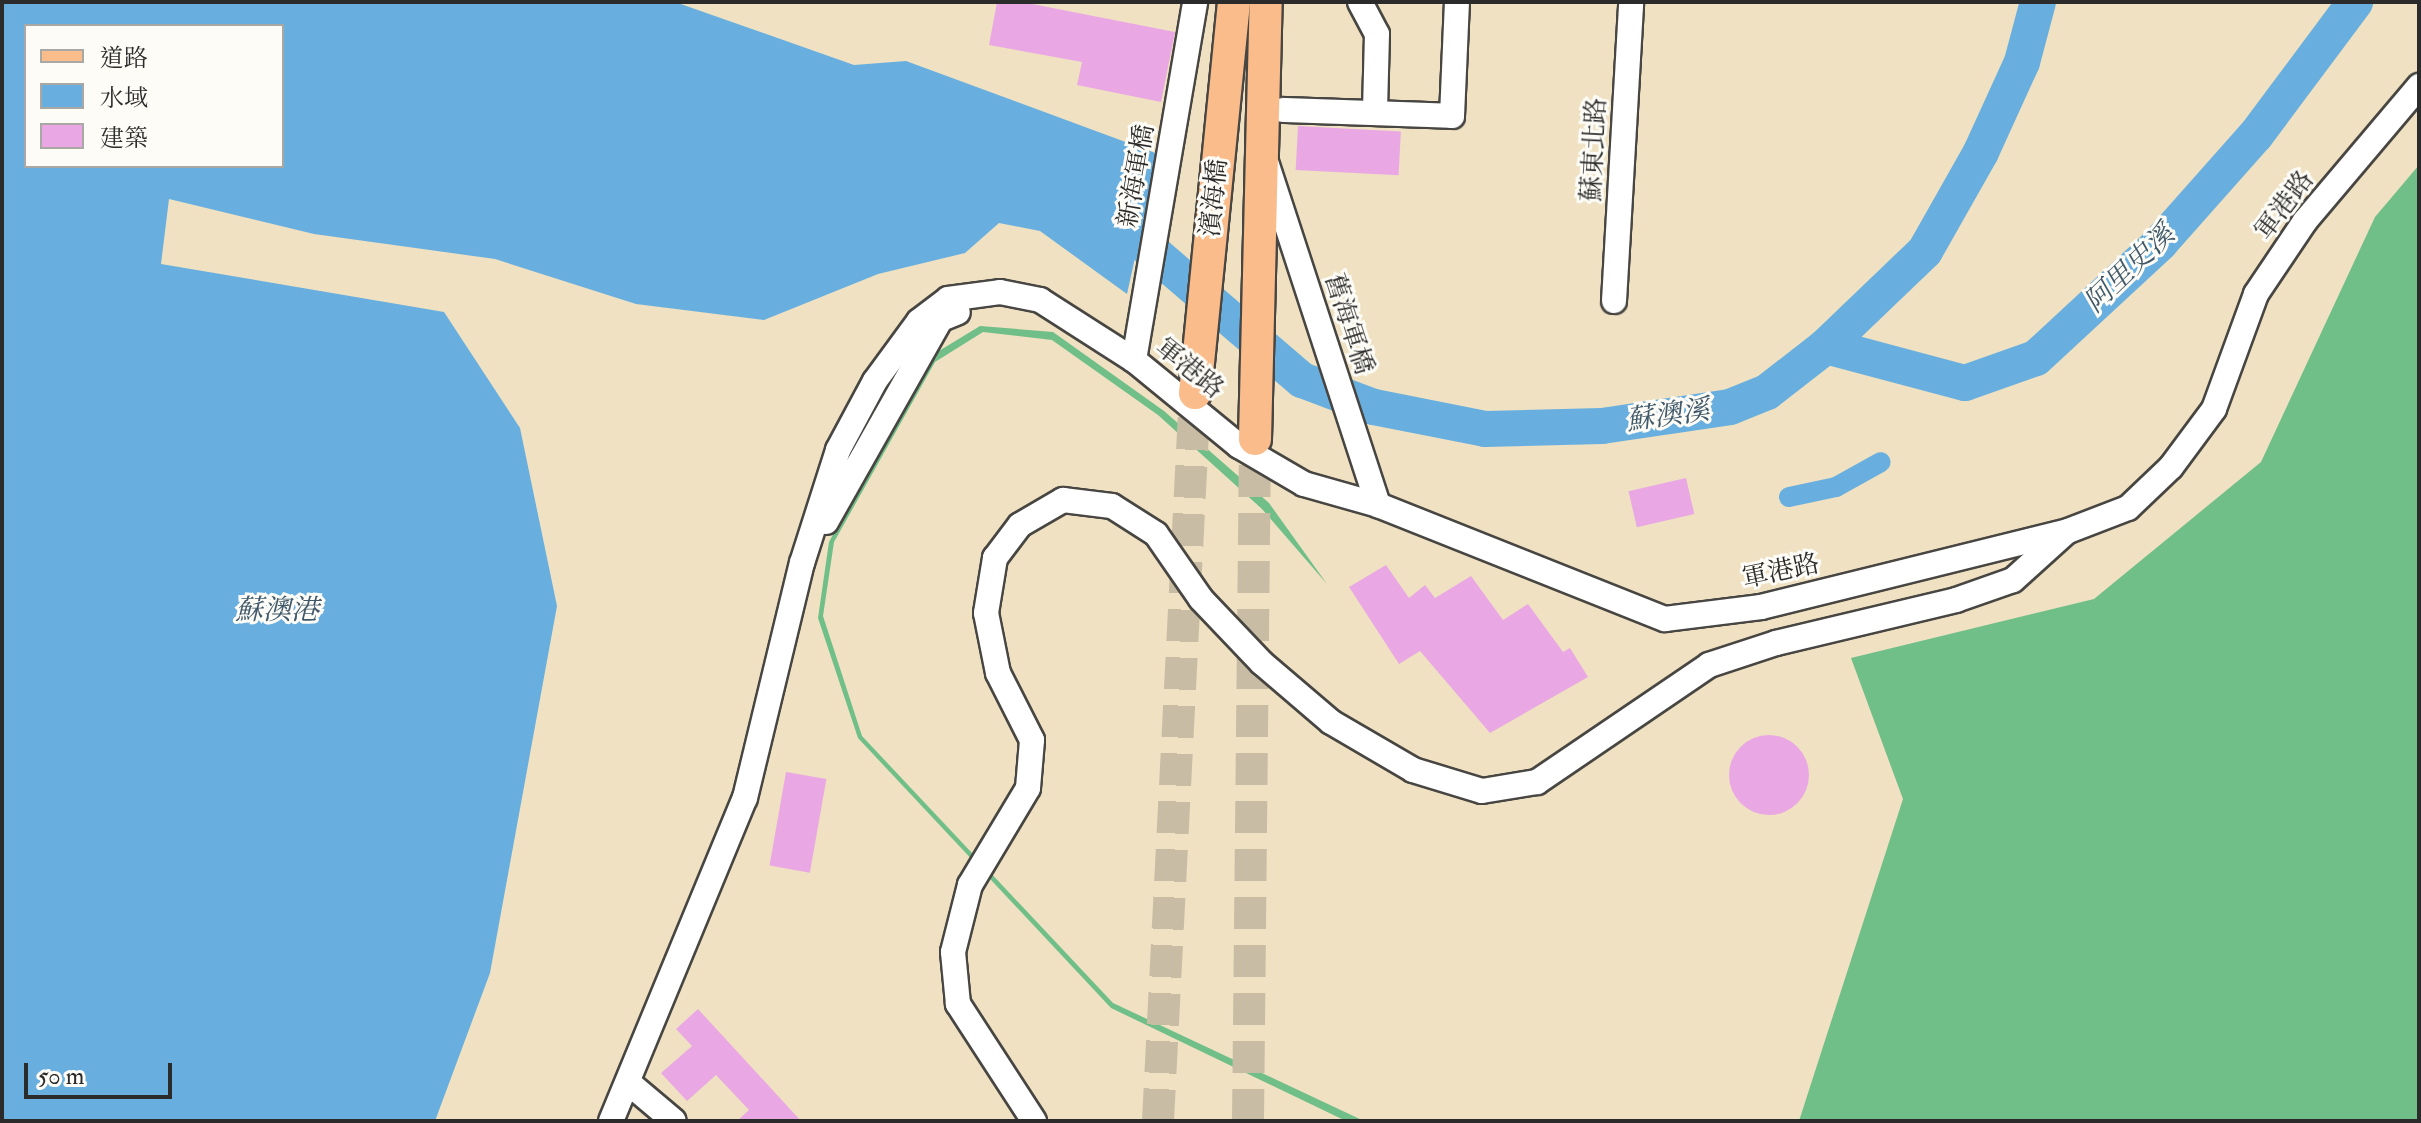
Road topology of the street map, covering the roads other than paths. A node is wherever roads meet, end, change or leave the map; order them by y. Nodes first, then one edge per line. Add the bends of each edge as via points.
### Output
1 (1195, 2) edge
2 (1234, 2) edge
3 (1266, 2) edge
4 (1360, 2) edge
5 (1457, 2) edge
6 (1631, 2) edge
7 (2419, 86) edge
8 (1283, 110) dead end
9 (1375, 111) junction
10 (1265, 160) junction
11 (1614, 301) dead end
12 (1134, 360) junction
13 (1195, 393) tunnel mouth
14 (1255, 439) tunnel mouth
15 (1378, 505) junction
16 (2068, 531) junction
17 (630, 1084) junction
18 (611, 1121) edge
19 (674, 1121) edge
20 (1034, 1121) edge

1 - 12 street, 新海軍橋
2 - 13 main road, 濱海橋
3 - 10 main road
4 - 9 street via 1377,34
5 - 9 street via 1452,116
6 - 11 street, 蘇東北路
7 - 16 street, 軍港路 via 2305,221 2256,294 2214,409 2171,467 2128,508
8 - 9 street
10 - 14 main road
10 - 15 street, 舊海軍橋
12 - 15 street, 軍港路 via 1252,454 1304,484
12 - 17 street, 軍港路 via 1040,300 1000,292 941,319 802,563 745,798
15 - 16 street, 軍港路 via 1665,619 1761,607
16 - 20 street via 2013,580 1709,665 1537,782 1482,791 1413,770 1331,722 1262,663 1201,599 1156,534 1112,506 1063,500 1052,506 1020,525 995,558 986,613 998,673 1032,740 1028,788 970,885 953,952 958,1004
17 - 18 street
17 - 19 street

